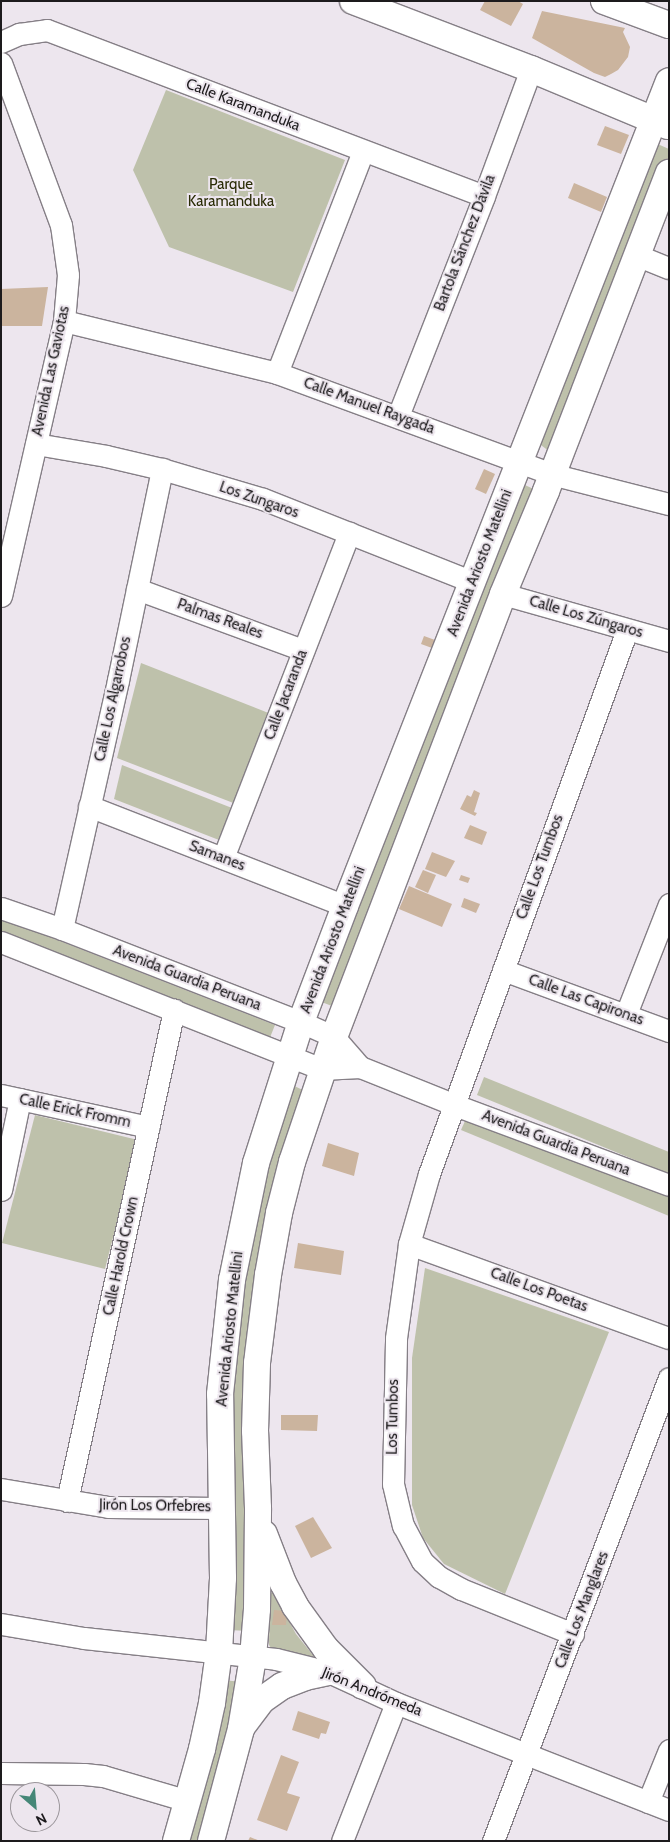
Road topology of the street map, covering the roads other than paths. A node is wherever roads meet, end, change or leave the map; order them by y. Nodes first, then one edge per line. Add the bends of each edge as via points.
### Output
1 (353, 1) edge
2 (604, 1) edge
3 (669, 25) edge
4 (1, 42) edge
5 (1, 63) edge
6 (531, 68) junction
7 (669, 81) edge
8 (661, 123) edge
9 (363, 150) junction
10 (669, 173) edge
11 (484, 196) junction
12 (636, 255) junction
13 (669, 268) edge
14 (64, 321) junction
15 (277, 373) junction
16 (398, 416) junction
17 (36, 444) junction
18 (518, 462) junction
19 (162, 469) junction
20 (551, 474) junction
21 (669, 504) edge
22 (350, 532) junction
23 (473, 582) junction
24 (137, 589) junction
25 (503, 594) junction
26 (1, 596) edge
27 (627, 630) junction
28 (669, 641) edge
29 (303, 650) junction
30 (89, 806) junction
31 (223, 858) junction
32 (669, 904) edge
33 (345, 906) junction
34 (1, 908) edge
35 (62, 929) junction
36 (1, 942) edge
37 (503, 970) junction
38 (174, 1010) junction
39 (626, 1014) junction
40 (301, 1022) junction
41 (669, 1031) edge
42 (334, 1037) junction
43 (290, 1056) junction
44 (360, 1067) junction
45 (322, 1069) junction
46 (11, 1097) edge
47 (455, 1105) junction
48 (149, 1128) junction
49 (669, 1185) edge
50 (1, 1190) edge
51 (409, 1244) junction
52 (669, 1338) edge
53 (669, 1378) edge
54 (1, 1489) edge
55 (67, 1501) junction
56 (221, 1508) junction
57 (258, 1508) junction
58 (1, 1624) edge
59 (573, 1634) junction
60 (219, 1652) junction
61 (253, 1656) junction
62 (329, 1672) junction
63 (363, 1686) junction
64 (396, 1703) junction
65 (241, 1729) junction
66 (669, 1750) edge
67 (525, 1753) junction
68 (1, 1773) edge
69 (188, 1801) junction
70 (648, 1802) junction
71 (669, 1810) edge
72 (176, 1841) edge
73 (211, 1841) edge
74 (342, 1841) edge
75 (493, 1841) edge

1 - 6 main road
2 - 3 main road
4 - 9 street, Calle Karamanduka via 20,34 47,30
5 - 14 street, Avenida Las Gaviotas via 61,225 68,275
6 - 8 main road
6 - 11 street, Bartola Sánchez Dávila
7 - 8 main road, Avenida Ariosto Matellini
8 - 18 main road, Avenida Ariosto Matellini
9 - 11 street, Calle Karamanduka
9 - 15 street
10 - 12 main road, Avenida Ariosto Matellini
11 - 16 street, Bartola Sánchez Dávila
12 - 13 street
12 - 20 main road, Avenida Ariosto Matellini
14 - 15 street, Calle Manuel Raygada
14 - 17 street, Avenida Las Gaviotas
15 - 16 street, Calle Manuel Raygada
16 - 18 street, Calle Manuel Raygada
17 - 19 street, Los Zungaros
17 - 26 street, Avenida Las Gaviotas
18 - 20 street, Calle Manuel Raygada
18 - 23 main road, Avenida Ariosto Matellini
19 - 22 street, Los Zungaros via 262,499
19 - 24 street, Calle Los Algarrobos
20 - 21 street, Calle Manuel Raygada
20 - 25 main road, Avenida Ariosto Matellini
22 - 23 street, Los Zungaros
22 - 29 street, Calle Jacaranda
23 - 33 main road, Avenida Ariosto Matellini
24 - 29 street, Palmas Reales
24 - 30 street, Calle Los Algarrobos
25 - 27 street, Calle Los Zúngaros
25 - 42 main road, Avenida Ariosto Matellini
27 - 28 street, Calle Los Zúngaros
27 - 37 street, Calle Los Tumbos
29 - 31 street, Calle Jacaranda
30 - 31 street, Samanes
30 - 35 street, Calle Los Algarrobos
31 - 33 street, Samanes
32 - 39 street
33 - 40 main road, Avenida Ariosto Matellini
34 - 35 street, Avenida Guardia Peruana
35 - 40 street, Avenida Guardia Peruana
36 - 38 street, Avenida Guardia Peruana
37 - 39 street, Calle Las Capironas
37 - 47 street, Calle Los Tumbos
38 - 43 street, Avenida Guardia Peruana
38 - 48 street, Calle Harold Crown
39 - 41 street, Calle Las Capironas
40 - 42 street, Avenida Guardia Peruana
40 - 43 main road, Avenida Ariosto Matellini
42 - 44 street, Avenida Guardia Peruana
42 - 45 main road, Avenida Ariosto Matellini
43 - 45 street, Avenida Guardia Peruana
43 - 56 main road, Avenida Ariosto Matellini via 256,1163 232,1280 220,1394
44 - 45 street, Avenida Guardia Peruana
44 - 47 street, Avenida Guardia Peruana
45 - 57 main road, Avenida Ariosto Matellini via 290,1171 268,1275 257,1363
46 - 48 street, Calle Erick Fromm
46 - 50 street
47 - 49 street, Avenida Guardia Peruana
47 - 51 street, Los Tumbos via 429,1174
48 - 55 street, Calle Harold Crown
51 - 52 street, Calle Los Poetas
51 - 59 street, Los Tumbos via 397,1330 393,1420 393,1484 403,1526 422,1560 439,1577
53 - 59 street, Calle Los Manglares
54 - 55 street, Jirón Los Orfebres
55 - 56 street, Jirón Los Orfebres via 108,1507
56 - 60 main road, Avenida Ariosto Matellini via 223,1578
57 - 61 main road, Avenida Ariosto Matellini
57 - 63 main road via 273,1559 295,1606 326,1649
58 - 60 street, Jirón Andrómeda via 93,1639
59 - 67 street, Calle Los Manglares
60 - 61 street, Jirón Andrómeda
60 - 69 main road, Avenida Ariosto Matellini via 212,1703
61 - 62 street, Jirón Andrómeda
61 - 65 main road, Avenida Ariosto Matellini
62 - 63 street, Jirón Andrómeda
62 - 65 main road via 293,1681 272,1692 254,1709
63 - 64 street, Jirón Andrómeda
64 - 67 street, Jirón Andrómeda
64 - 74 street
65 - 73 main road, Avenida Ariosto Matellini
66 - 70 street
67 - 70 street, Jirón Andrómeda
67 - 75 street, Calle Los Manglares
68 - 69 street via 103,1776
69 - 72 main road, Avenida Ariosto Matellini
70 - 71 street, Jirón Andrómeda

